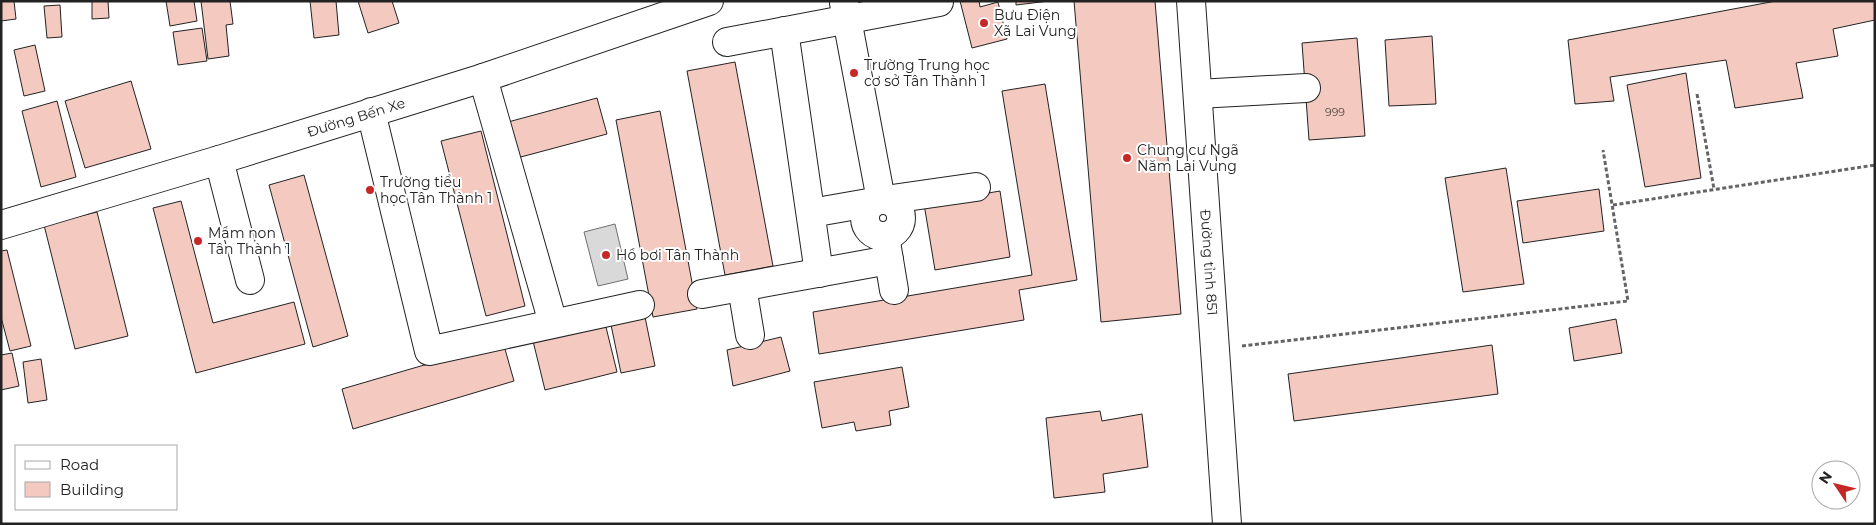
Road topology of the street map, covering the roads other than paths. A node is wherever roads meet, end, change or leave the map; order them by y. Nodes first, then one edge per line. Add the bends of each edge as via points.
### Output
1 (709, 1) edge
2 (1191, 1) edge
3 (939, 2) edge
4 (845, 10) edge
5 (784, 31) junction
6 (727, 42) dead end
7 (483, 78) junction
8 (1306, 88) dead end
9 (1198, 94) junction
10 (371, 112) junction
11 (219, 160) junction
12 (976, 187) dead end
13 (880, 201) junction
14 (811, 213) junction
15 (1, 225) edge
16 (887, 248) junction
17 (820, 273) junction
18 (250, 280) dead end
19 (742, 287) junction
20 (894, 290) dead end
21 (702, 294) dead end
22 (640, 305) dead end
23 (553, 323) junction
24 (750, 335) dead end
25 (1227, 524) edge

1 - 7 street, Đường Bến Xe
2 - 9 street, Đường tỉnh 851
3 - 4 street
4 - 5 street
4 - 13 street
5 - 6 street
5 - 14 street
7 - 10 street, Đường Bến Xe
7 - 23 street
8 - 9 street
9 - 25 street, Đường tỉnh 851
10 - 11 street, Đường Bến Xe
10 - 23 street via 429,351
11 - 15 street, Đường Bến Xe
11 - 18 street
12 - 13 street
13 - 14 street
13 - 16 street via 894,204 900,217
14 - 17 street
16 - 17 street
16 - 20 street
17 - 19 street
19 - 21 street
19 - 24 street
22 - 23 street

